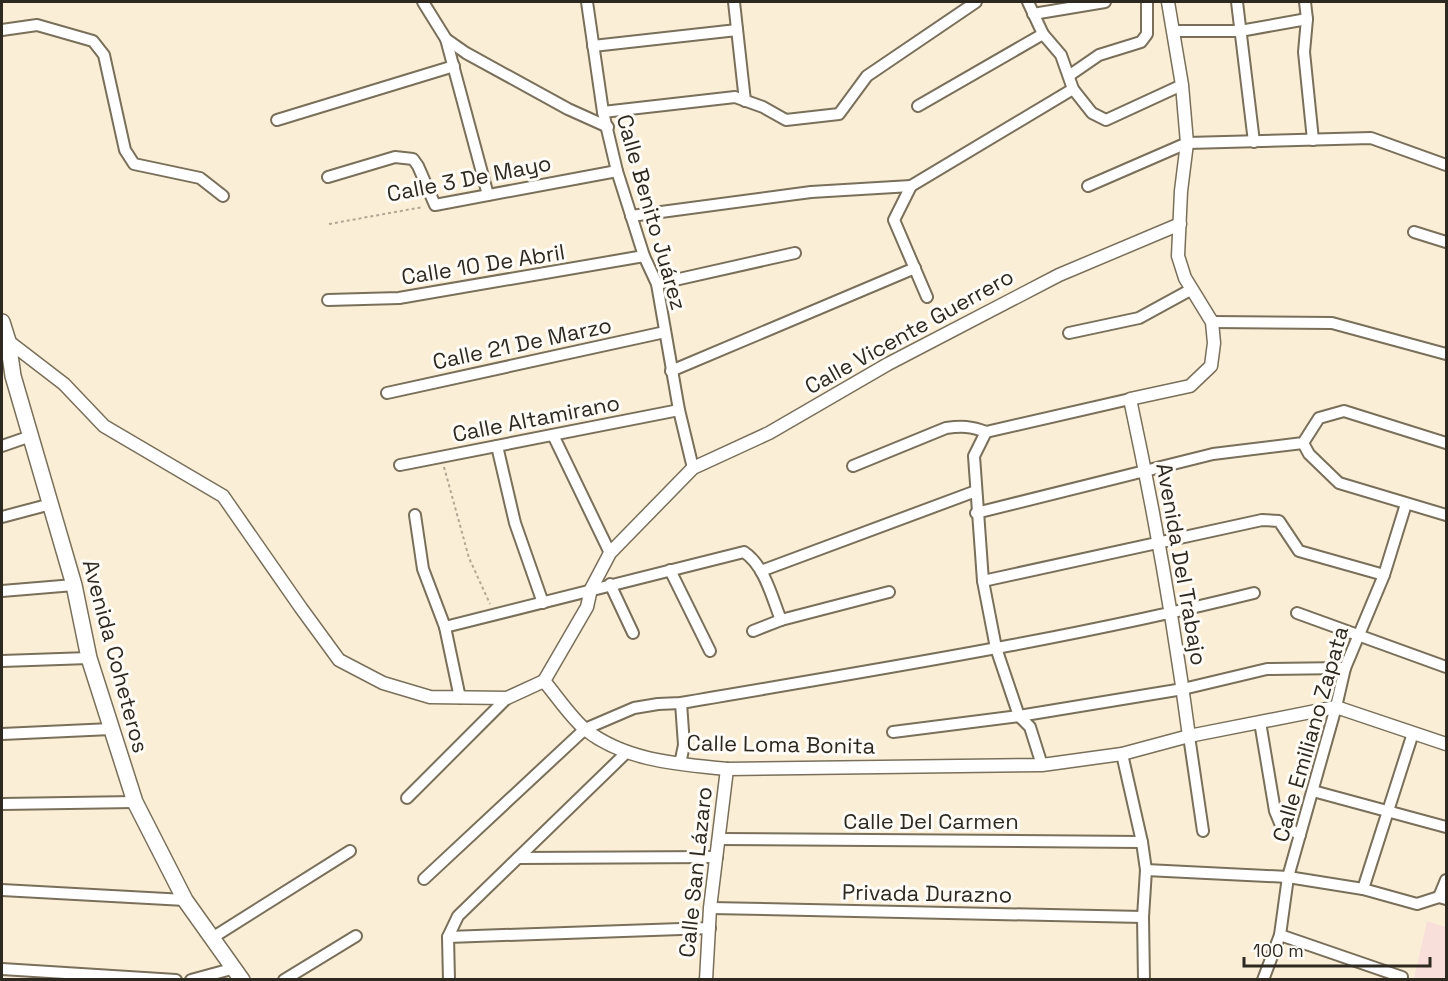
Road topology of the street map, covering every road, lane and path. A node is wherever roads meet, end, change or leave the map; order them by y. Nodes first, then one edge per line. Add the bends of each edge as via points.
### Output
1 (423, 2) edge
2 (587, 2) edge
3 (734, 2) edge
4 (976, 2) edge
5 (1028, 2) edge
6 (1105, 2) edge
7 (1147, 2) edge
8 (1168, 2) edge
9 (1237, 2) edge
10 (1305, 2) edge
11 (1034, 14) junction
12 (1306, 19) junction
13 (2, 30) edge
14 (737, 30) junction
15 (1174, 31) junction
16 (1240, 31) junction
17 (1043, 34) junction
18 (446, 39) junction
19 (593, 46) junction
20 (454, 66) junction
21 (1070, 75) junction
22 (1182, 85) junction
23 (1072, 89) junction
24 (746, 101) junction
25 (918, 106) dead end
26 (603, 112) junction
27 (277, 120) dead end
28 (608, 127) junction
29 (1313, 140) junction
30 (1254, 142) junction
31 (1187, 143) junction
32 (1446, 165) edge
33 (617, 171) junction
34 (328, 177) dead end
35 (910, 186) junction
36 (1088, 186) dead end
37 (488, 195) junction
38 (223, 196) dead end
39 (435, 205) junction
40 (632, 216) junction
41 (329, 224) dead end
42 (1180, 224) junction
43 (1414, 232) dead end
44 (1446, 242) edge
45 (795, 253) dead end
46 (644, 256) junction
47 (915, 268) junction
48 (657, 284) junction
49 (1192, 289) junction
50 (927, 297) dead end
51 (328, 300) dead end
52 (2, 322) edge
53 (1212, 322) junction
54 (665, 332) junction
55 (1069, 333) dead end
56 (8, 341) junction
57 (1446, 354) edge
58 (671, 371) junction
59 (7, 377) edge
60 (387, 393) dead end
61 (1130, 399) junction
62 (679, 410) junction
63 (986, 432) junction
64 (553, 435) junction
65 (30, 436) junction
66 (1303, 442) junction
67 (1446, 443) edge
68 (2, 446) edge
69 (497, 446) junction
70 (441, 457) junction
71 (400, 465) dead end
72 (853, 466) dead end
73 (693, 468) junction
74 (1145, 471) junction
75 (976, 491) junction
76 (51, 504) junction
77 (1406, 504) junction
78 (976, 513) junction
79 (416, 515) dead end
80 (1446, 515) edge
81 (2, 517) edge
82 (1158, 541) junction
83 (610, 553) junction
84 (670, 570) junction
85 (760, 571) junction
86 (1384, 575) junction
87 (983, 580) junction
88 (610, 584) junction
89 (74, 585) junction
90 (591, 589) junction
91 (2, 591) edge
92 (889, 592) dead end
93 (1254, 593) dead end
94 (543, 603) junction
95 (1298, 613) dead end
96 (495, 614) junction
97 (1172, 614) junction
98 (781, 620) junction
99 (445, 627) junction
100 (753, 631) dead end
101 (633, 633) dead end
102 (1357, 636) junction
103 (996, 648) junction
104 (710, 651) dead end
105 (89, 658) junction
106 (2, 660) edge
107 (1446, 667) edge
108 (1345, 668) junction
109 (544, 681) junction
110 (1183, 689) junction
111 (460, 698) junction
112 (507, 698) junction
113 (681, 703) junction
114 (1336, 707) junction
115 (1019, 716) junction
116 (1260, 722) junction
117 (111, 729) junction
118 (585, 729) junction
119 (893, 732) dead end
120 (1413, 733) junction
121 (2, 734) edge
122 (1189, 736) junction
123 (1446, 744) edge
124 (626, 753) junction
125 (1122, 754) junction
126 (680, 764) junction
127 (1042, 765) junction
128 (727, 769) junction
129 (1313, 791) junction
130 (407, 798) dead end
131 (135, 802) junction
132 (2, 804) edge
133 (1387, 812) junction
134 (1446, 826) edge
135 (1203, 831) dead end
136 (1300, 835) junction
137 (719, 839) junction
138 (1142, 842) junction
139 (350, 851) dead end
140 (717, 857) junction
141 (518, 858) junction
142 (1146, 870) junction
143 (1288, 877) junction
144 (424, 879) dead end
145 (1446, 880) edge
146 (1363, 889) junction
147 (2, 890) edge
148 (1443, 898) edge
149 (184, 900) junction
150 (710, 908) junction
151 (1143, 917) junction
152 (710, 928) junction
153 (1280, 935) junction
154 (356, 936) dead end
155 (448, 937) junction
156 (212, 938) junction
157 (2, 969) edge
158 (238, 974) edge
159 (128, 978) edge
160 (1402, 978) edge
161 (176, 980) edge
162 (191, 980) edge
163 (284, 980) edge
164 (449, 980) edge
165 (706, 980) edge
166 (1144, 980) edge
167 (1263, 980) edge

1 - 18 street
2 - 19 street, Calle Benito Juárez
3 - 14 street
4 - 24 street via 867,76 839,114 786,120
5 - 11 street
6 - 11 street
7 - 21 street via 1147,34 1141,42 1099,55
8 - 15 street
9 - 16 street
10 - 12 street
11 - 17 street
12 - 16 street
12 - 29 street via 1304,52
13 - 38 street via 37,25 93,41 104,55 125,150 134,164 200,178
14 - 19 street
14 - 24 street
15 - 16 street
15 - 22 street
16 - 30 street
17 - 21 street via 1061,55
17 - 25 street
18 - 20 street
18 - 28 street via 568,109
19 - 26 street, Calle Benito Juárez
20 - 27 street
20 - 37 street
21 - 23 street
22 - 23 street via 1106,120 1092,113
22 - 31 street
23 - 35 street
24 - 26 street via 735,97
26 - 28 street, Calle Benito Juárez
28 - 33 street, Calle Benito Juárez
29 - 30 street
29 - 32 street via 1371,138
30 - 31 street
31 - 36 street
31 - 42 street
33 - 37 street, Calle 3 De Mayo
33 - 40 street, Calle Benito Juárez
34 - 39 street via 395,157 413,159
35 - 40 street via 811,192
35 - 47 street via 894,220
37 - 39 street, Calle 3 De Mayo
39 - 41 path, Calle 3 De Mayo
40 - 46 street, Calle Benito Juárez
42 - 49 street via 1178,256
42 - 73 street, Calle Vicente Guerrero via 1059,275 888,364 768,433
43 - 44 street
45 - 48 street
46 - 48 street, Calle Benito Juárez
46 - 51 street, Calle 10 De Abril via 399,298
47 - 50 street
47 - 58 street
48 - 54 street, Calle Benito Juárez
49 - 53 street
49 - 55 street via 1139,318
52 - 56 main road, Avenida Coheteros
53 - 57 street via 1332,323
53 - 61 street via 1211,366 1190,386
54 - 58 street, Calle Benito Juárez
54 - 60 street, Calle 21 De Marzo
56 - 59 main road, Avenida Coheteros
56 - 111 street via 64,384 104,426 223,496 339,660 383,683 430,697
58 - 62 street, Calle Benito Juárez
59 - 65 main road, Avenida Coheteros
61 - 63 street
61 - 74 street, Avenida Del Trabajo
62 - 64 street, Calle Altamirano
62 - 73 street, Calle Benito Juárez
63 - 72 street via 961,426 945,428
63 - 75 street via 974,456
64 - 69 street, Calle Altamirano
64 - 83 street
65 - 68 street
65 - 76 main road, Avenida Coheteros
66 - 67 street via 1319,418 1344,411
66 - 74 street via 1213,454
66 - 77 street via 1309,454 1339,483
69 - 70 street, Calle Altamirano
69 - 94 street via 515,523
70 - 71 street, Calle Altamirano
70 - 96 path via 469,558
73 - 83 street, Calle Vicente Guerrero
74 - 78 street
74 - 82 street, Avenida Del Trabajo
75 - 78 street
75 - 85 street
76 - 81 street
76 - 89 main road, Avenida Coheteros
77 - 80 street
77 - 86 street, Calle Emiliano Zapata
78 - 87 street
79 - 99 street via 423,569
82 - 86 street via 1262,520 1279,521 1299,551
82 - 87 street
82 - 97 street, Avenida Del Trabajo
83 - 90 street, Calle Vicente Guerrero
84 - 85 street via 744,552
84 - 88 street
84 - 104 street
85 - 98 street
86 - 102 street, Calle Emiliano Zapata
87 - 103 street
88 - 90 street
88 - 101 street
89 - 91 street
89 - 105 main road, Avenida Coheteros
90 - 94 street
90 - 109 street, Calle Vicente Guerrero via 587,607
92 - 98 street
93 - 97 street
94 - 96 street
95 - 102 street
96 - 99 street
97 - 103 street
97 - 110 street, Avenida Del Trabajo
98 - 100 street
99 - 111 street
102 - 107 street
102 - 108 street, Calle Emiliano Zapata
103 - 113 street
103 - 115 street
105 - 106 street
105 - 117 main road, Avenida Coheteros
108 - 110 street via 1268,669
108 - 114 street, Calle Emiliano Zapata
109 - 112 street
109 - 118 street, Calle Loma Bonita
110 - 115 street
110 - 122 street, Avenida Del Trabajo
111 - 112 street
112 - 130 street
113 - 118 street via 634,708
113 - 126 street via 684,745
114 - 116 street, Calle Loma Bonita
114 - 120 street
114 - 129 street, Calle Emiliano Zapata
115 - 119 street
115 - 127 street via 1030,727
116 - 122 street, Calle Loma Bonita
116 - 136 street via 1275,811 1280,823
117 - 121 street
117 - 131 main road, Avenida Coheteros
118 - 124 street, Calle Loma Bonita
118 - 144 street
120 - 123 street
120 - 133 street
122 - 125 street, Calle Loma Bonita
122 - 135 street
124 - 126 street, Calle Loma Bonita
124 - 141 street
125 - 127 street, Calle Loma Bonita
125 - 138 street
126 - 128 street, Calle Loma Bonita
127 - 128 street, Calle Loma Bonita
128 - 137 street, Calle San Lázaro
129 - 133 street
129 - 136 street, Calle Emiliano Zapata
131 - 132 street
131 - 149 main road, Avenida Coheteros
133 - 134 street
133 - 146 street
136 - 143 street, Calle Emiliano Zapata
137 - 138 street, Calle Del Carmen
137 - 140 street, Calle San Lázaro
138 - 142 street
139 - 156 street
140 - 141 street
140 - 150 street, Calle San Lázaro
141 - 155 street via 458,916
142 - 143 street
142 - 151 street
143 - 146 street
143 - 153 street, Calle Emiliano Zapata
145 - 148 street
146 - 148 street via 1417,904
147 - 149 street
149 - 156 main road, Avenida Coheteros
150 - 151 street, Privada Durazno
150 - 152 street, Calle San Lázaro
151 - 166 street
152 - 155 street
152 - 165 street, Calle San Lázaro
153 - 160 street
153 - 167 street, Calle Emiliano Zapata
154 - 163 street
155 - 164 street
156 - 158 main road, Avenida Coheteros
157 - 159 street
158 - 162 street
159 - 161 street

